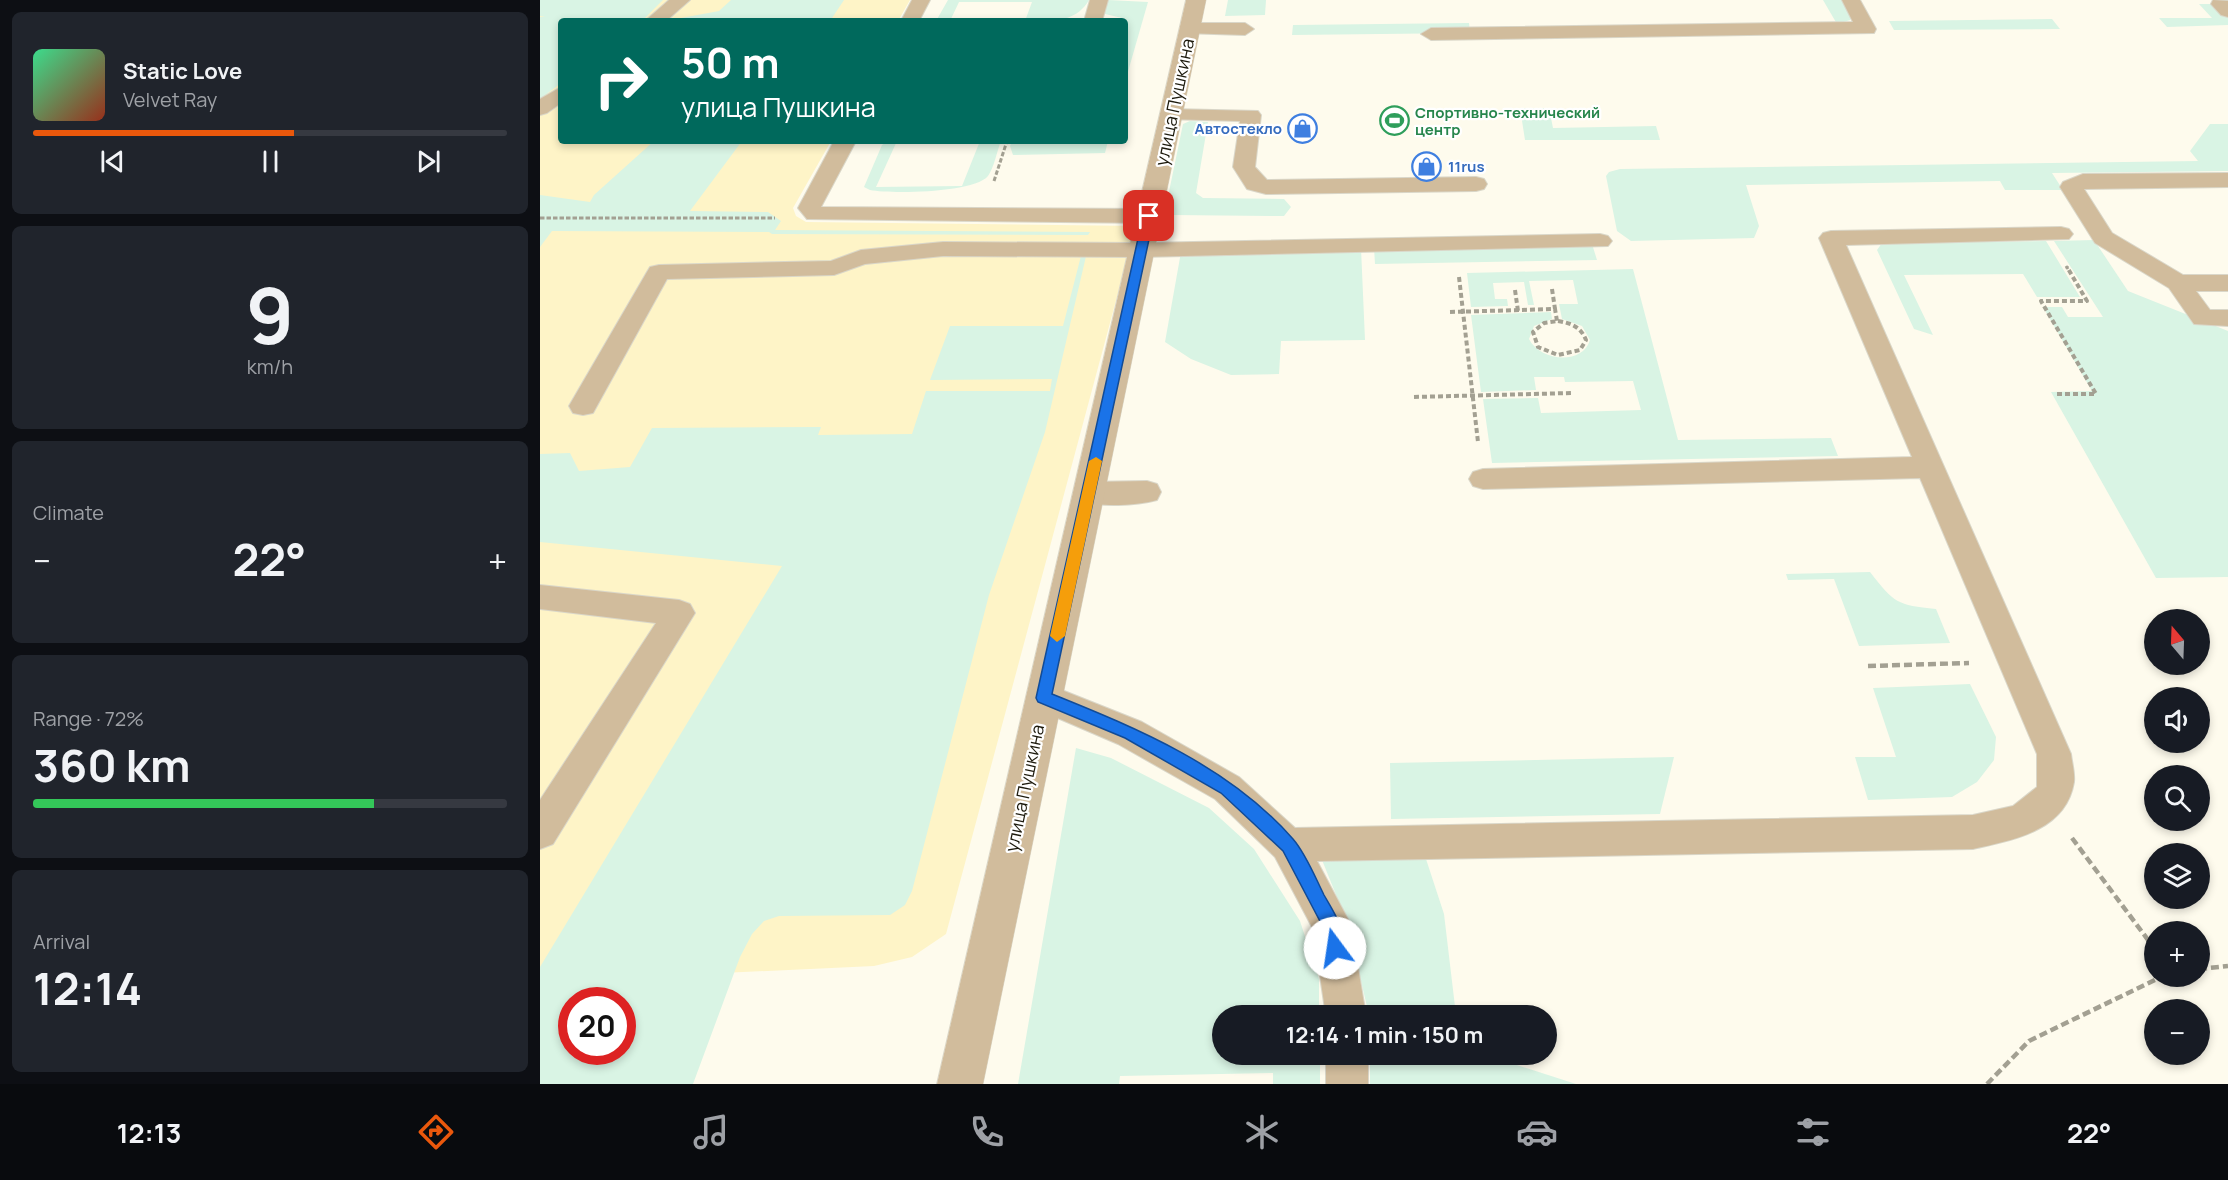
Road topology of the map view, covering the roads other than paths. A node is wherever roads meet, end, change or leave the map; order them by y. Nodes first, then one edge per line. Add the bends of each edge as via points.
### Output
1 (681, 0) edge
2 (921, 0) edge
3 (1099, 0) edge
4 (1851, 0) edge
5 (1193, 15) edge
6 (658, 18) edge
7 (912, 18) edge
8 (1094, 18) edge
9 (1245, 29) dead end
10 (1431, 34) dead end
11 (558, 95) edge
12 (540, 109) edge
13 (1171, 114) junction
14 (843, 144) edge
15 (2228, 180) edge
16 (1476, 184) dead end
17 (1149, 216) junction
18 (2054, 234) road end
19 (1600, 241) dead end
20 (1142, 250) junction
21 (2178, 283) junction
22 (2228, 283) edge
23 (2228, 318) edge
24 (583, 406) dead end
25 (1930, 467) junction
26 (1483, 479) road end
27 (1147, 492) dead end
28 (1089, 493) junction
29 (540, 597) edge
30 (1044, 698) junction
31 (540, 832) edge
32 (1288, 845) junction
33 (1344, 1005) edge
34 (1347, 1065) edge
35 (960, 1084) edge
36 (1347, 1084) edge

1 - 6 lane
2 - 7 lane
3 - 8 lane
4 - 10 lane via 1867,28
5 - 9 lane
5 - 13 street, улица Пушкина
11 - 12 lane
13 - 16 lane via 1251,115 1244,167 1255,184 1266,187
13 - 17 street, улица Пушкина
14 - 17 lane via 809,208 814,214
15 - 21 lane via 2083,181 2071,187 2103,238
17 - 20 street, улица Пушкина
18 - 25 lane via 1831,238
19 - 20 lane
20 - 24 lane via 943,249 861,257 834,268 659,272
20 - 28 street, улица Пушкина
21 - 22 lane
21 - 23 lane via 2203,318
25 - 26 lane
25 - 32 lane via 2054,754 2056,782 2047,805 2019,821 1973,832
27 - 28 lane
28 - 30 street, улица Пушкина
29 - 31 lane via 679,613
30 - 32 lane via 1130,733 1227,788
30 - 35 street, улица Пушкина
32 - 33 lane via 1332,925
34 - 36 lane

